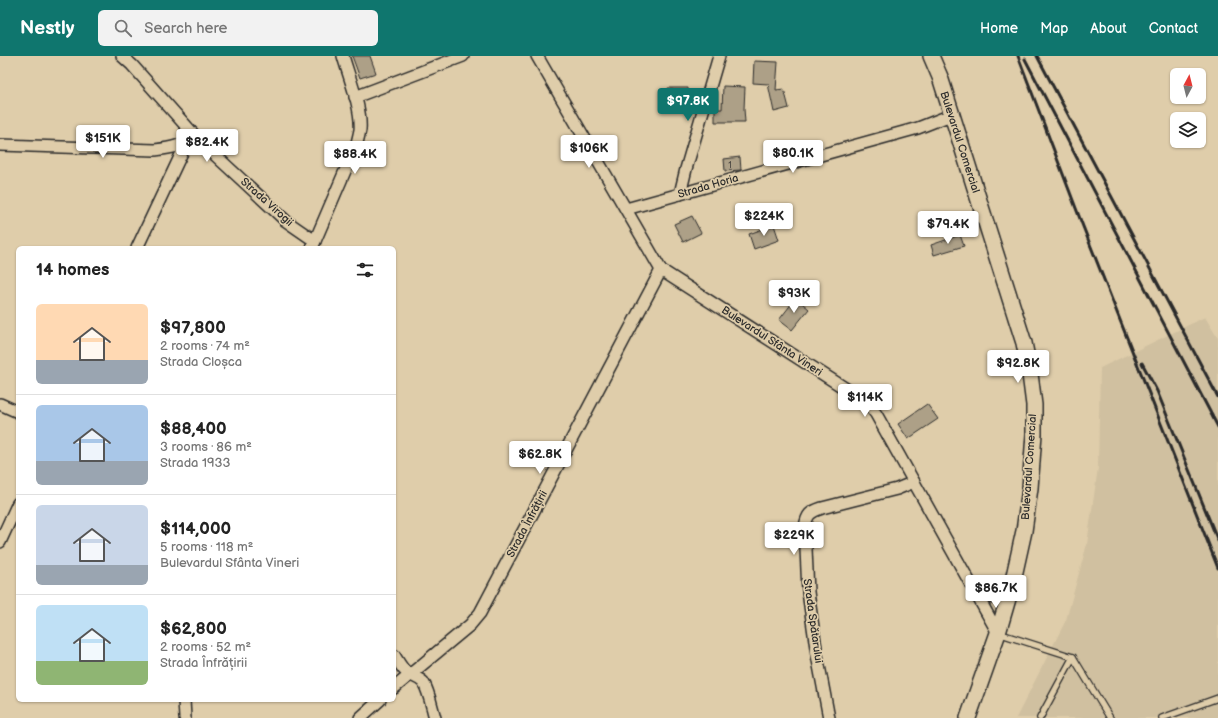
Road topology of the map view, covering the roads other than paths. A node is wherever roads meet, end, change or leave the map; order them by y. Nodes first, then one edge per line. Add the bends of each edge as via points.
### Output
1 (122, 56) edge
2 (343, 56) edge
3 (463, 56) edge
4 (537, 56) edge
5 (719, 56) edge
6 (931, 56) edge
7 (355, 97) junction
8 (951, 115) junction
9 (191, 139) junction
10 (0, 145) edge
11 (680, 194) junction
12 (626, 209) junction
13 (313, 245) edge
14 (138, 246) edge
15 (661, 270) junction
16 (0, 404) edge
17 (16, 411) edge
18 (914, 482) junction
19 (16, 507) edge
20 (0, 542) edge
21 (1012, 585) junction
22 (973, 589) junction
23 (998, 633) junction
24 (1073, 657) junction
25 (396, 658) edge
26 (410, 675) junction
27 (396, 686) edge
28 (1218, 698) edge
29 (184, 702) edge
30 (378, 702) edge
31 (185, 718) edge
32 (360, 718) edge
33 (435, 718) edge
34 (829, 718) edge
35 (968, 718) edge
36 (1040, 718) edge
37 (1110, 718) edge
38 (1162, 718) edge

1 - 9 street, Strada Virogii
2 - 7 street
3 - 7 street
4 - 12 street, Bulevardul Sfânta Vineri
5 - 11 street
6 - 8 main road, Bulevardul Comercial
7 - 13 street via 360,130 357,143
8 - 11 street, Strada Horia via 918,128
8 - 21 main road, Bulevardul Comercial via 1024,343 1030,374 1034,405 1030,488
9 - 10 street via 169,148 155,150
9 - 13 street, Strada Virogii
9 - 14 street
11 - 12 street, Strada Horia
12 - 15 street, Bulevardul Sfânta Vineri
15 - 18 street, Bulevardul Sfânta Vineri via 868,404
15 - 26 street, Strada Înfrățirii via 480,613 470,625
16 - 17 street
18 - 22 street, Bulevardul Sfânta Vineri
18 - 34 street, Strada Spătarului via 897,489 812,511 806,517 804,527 808,592
19 - 20 street
21 - 22 street via 1003,596 994,598
21 - 23 main road, Bulevardul Comercial
22 - 23 street, Bulevardul Sfânta Vineri
23 - 24 lane
23 - 35 main road, Bulevardul Comercial
24 - 36 lane
24 - 37 lane
25 - 26 street
26 - 27 street, Strada Înfrățirii
26 - 33 street via 422,681 426,687
28 - 38 lane
29 - 31 street
30 - 32 street

